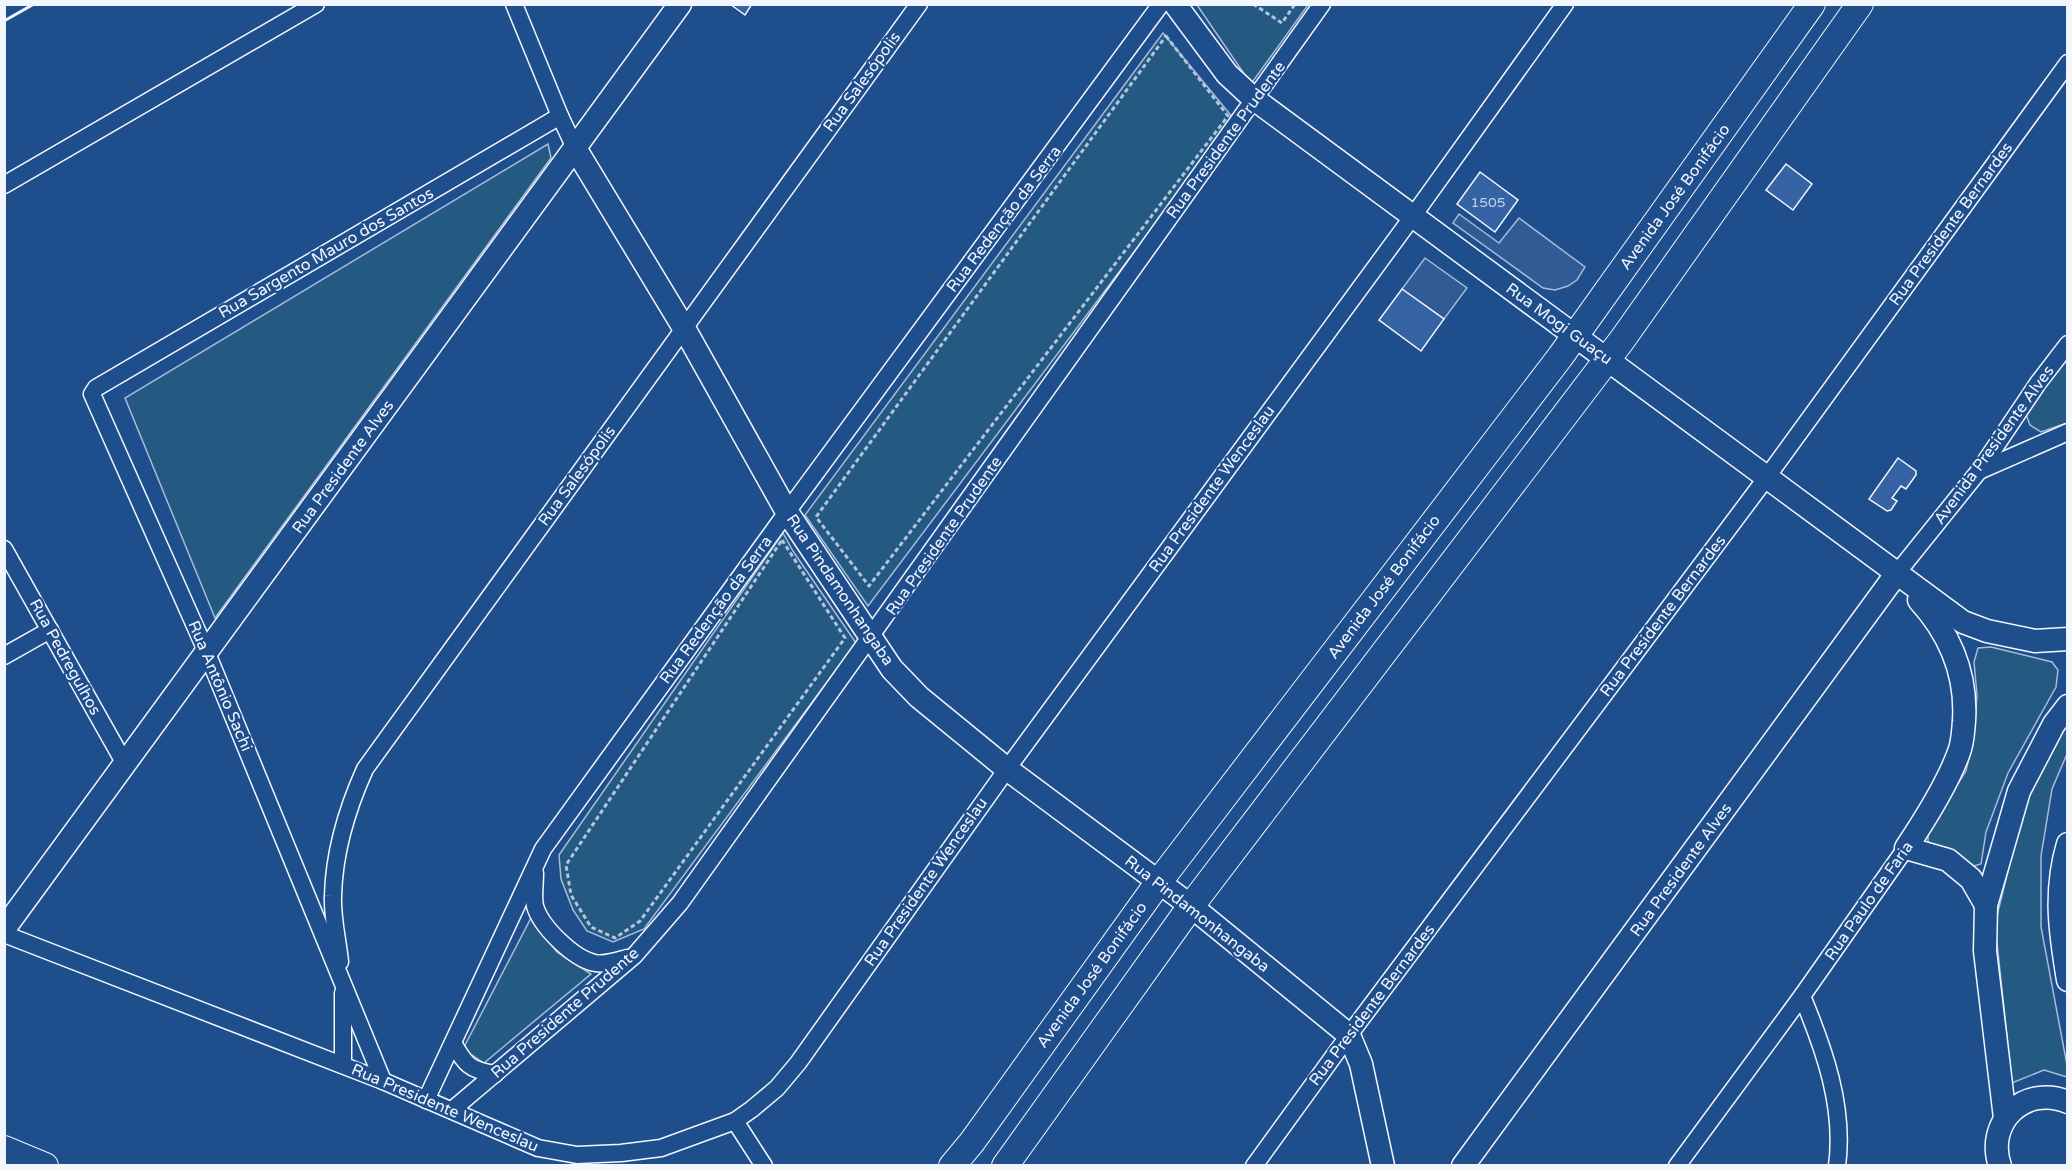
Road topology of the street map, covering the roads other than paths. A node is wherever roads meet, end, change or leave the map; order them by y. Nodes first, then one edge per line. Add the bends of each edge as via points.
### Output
1 (316, 4) edge
2 (514, 4) edge
3 (680, 4) edge
4 (919, 4) edge
5 (1161, 4) edge
6 (1175, 4) edge
7 (1322, 4) edge
8 (1565, 4) edge
9 (1812, 4) edge
10 (1860, 4) edge
11 (2067, 63) edge
12 (1254, 99) junction
13 (560, 116) junction
14 (575, 148) junction
15 (4, 185) edge
16 (1413, 216) junction
17 (684, 328) junction
18 (1575, 336) junction
19 (2067, 344) edge
20 (1607, 359) junction
21 (93, 391) joint
22 (2067, 432) edge
23 (1979, 471) junction
24 (1767, 477) junction
25 (787, 512) junction
26 (4, 549) edge
27 (1898, 573) junction
28 (50, 630) junction
29 (1987, 631) junction
30 (870, 639) junction
31 (2067, 639) edge
32 (207, 653) junction
33 (4, 656) edge
34 (1956, 656) junction
35 (2067, 706) edge
36 (125, 764) junction
37 (1007, 769) junction
38 (2067, 844) edge
39 (1906, 848) junction
40 (534, 870) junction
41 (1158, 883) junction
42 (1986, 905) junction
43 (1191, 906) junction
44 (4, 929) edge
45 (4, 934) edge
46 (634, 956) junction
47 (2067, 980) edge
48 (343, 983) junction
49 (1802, 996) junction
50 (1349, 1035) junction
51 (453, 1043) junction
52 (343, 1065) junction
53 (495, 1074) junction
54 (383, 1081) junction
55 (426, 1100) junction
56 (2067, 1102) edge
57 (452, 1110) junction
58 (2006, 1118) junction
59 (735, 1121) junction
60 (4, 1149) edge
61 (45, 1166) edge
62 (764, 1166) edge
63 (952, 1166) edge
64 (1005, 1166) edge
65 (1254, 1166) edge
66 (1383, 1166) edge
67 (1463, 1166) edge
68 (1677, 1166) edge
69 (1837, 1166) edge
70 (2000, 1166) edge

1 - 15 street
2 - 13 street, Rua Pindamonhangaba
3 - 14 street, Rua Presidente Alves
4 - 17 street, Rua Salesópolis
5 - 25 street, Rua Redenção da Serra
6 - 12 street, Rua Mogi Guaçu via 1227,74
7 - 12 street, Rua Presidente Prudente
8 - 16 street, Rua Presidente Wenceslau
9 - 18 main road, Avenida José Bonifácio
10 - 20 main road
11 - 24 street, Rua Presidente Bernardes
12 - 16 street, Rua Mogi Guaçu
12 - 30 street, Rua Presidente Prudente
13 - 14 street, Rua Pindamonhangaba
13 - 21 street, Rua Sargento Mauro dos Santos
14 - 17 street, Rua Pindamonhangaba
14 - 32 street, Rua Presidente Alves
16 - 18 street, Rua Mogi Guaçu
16 - 37 street, Rua Presidente Wenceslau
17 - 25 street, Rua Pindamonhangaba
17 - 48 street, Rua Salesópolis via 365,770 350,802 337,854 333,898
18 - 20 street, Rua Mogi Guaçu
18 - 41 main road, Avenida José Bonifácio
19 - 23 street, Avenida Presidente Alves
20 - 24 street, Rua Mogi Guaçu
20 - 43 main road
21 - 32 street, Rua Antônio Sachi via 92,397
22 - 23 street
23 - 27 street, Avenida Presidente Alves
24 - 27 street, Rua Mogi Guaçu
24 - 50 street, Rua Presidente Bernardes
25 - 30 street, Rua Pindamonhangaba
25 - 40 street, Rua Redenção da Serra via 543,849
26 - 28 street, Rua Pedregulhos
27 - 29 street, Rua Mogi Guaçu via 1963,622
27 - 34 street, Rua Paulo de Faria via 1941,627
27 - 67 street, Rua Presidente Alves
28 - 33 street
28 - 36 street, Rua Pedregulhos
29 - 31 street via 2035,641
29 - 34 street via 1973,635
30 - 37 street, Rua Pindamonhangaba via 919,697
30 - 46 street, Rua Presidente Prudente via 680,903
32 - 36 street, Rua Presidente Alves
32 - 48 street, Rua Antônio Sachi
34 - 39 street, Rua Paulo de Faria via 1965,705 1960,750
35 - 42 street via 2019,791
36 - 44 street, Rua Presidente Alves
37 - 41 street, Rua Pindamonhangaba
37 - 59 street, Rua Presidente Wenceslau via 798,1063 777,1088
38 - 47 street via 2059,891 2059,929
39 - 42 street via 1948,860 1971,879
39 - 49 street, Rua Paulo de Faria
40 - 46 street via 535,906 548,931 570,950 594,963 612,963
40 - 51 street, Rua Redenção da Serra
41 - 43 street, Rua Pindamonhangaba
41 - 63 main road, Avenida José Bonifácio
42 - 58 street via 1985,951
43 - 50 street, Rua Pindamonhangaba
43 - 64 main road
45 - 52 street, Rua Presidente Wenceslau
46 - 53 street, Rua Presidente Prudente
48 - 52 street, Rua Antônio Sachi
48 - 54 street, Rua Antônio Sachi
49 - 68 street, Rua Paulo de Faria
49 - 69 street via 1822,1043 1835,1094
50 - 65 street, Rua Presidente Bernardes
50 - 66 street, Rua Pindamonhangaba via 1361,1064
51 - 53 street via 472,1068
51 - 55 street, Rua Redenção da Serra
52 - 54 street, Rua Presidente Wenceslau
53 - 57 street, Rua Presidente Prudente
54 - 55 street, Rua Presidente Wenceslau
55 - 57 street, Rua Presidente Wenceslau
56 - 58 street via 2044,1097 2029,1100
57 - 59 street, Rua Presidente Wenceslau via 538,1148 577,1155 661,1148
58 - 70 street via 1996,1144
59 - 62 street
60 - 61 main road

